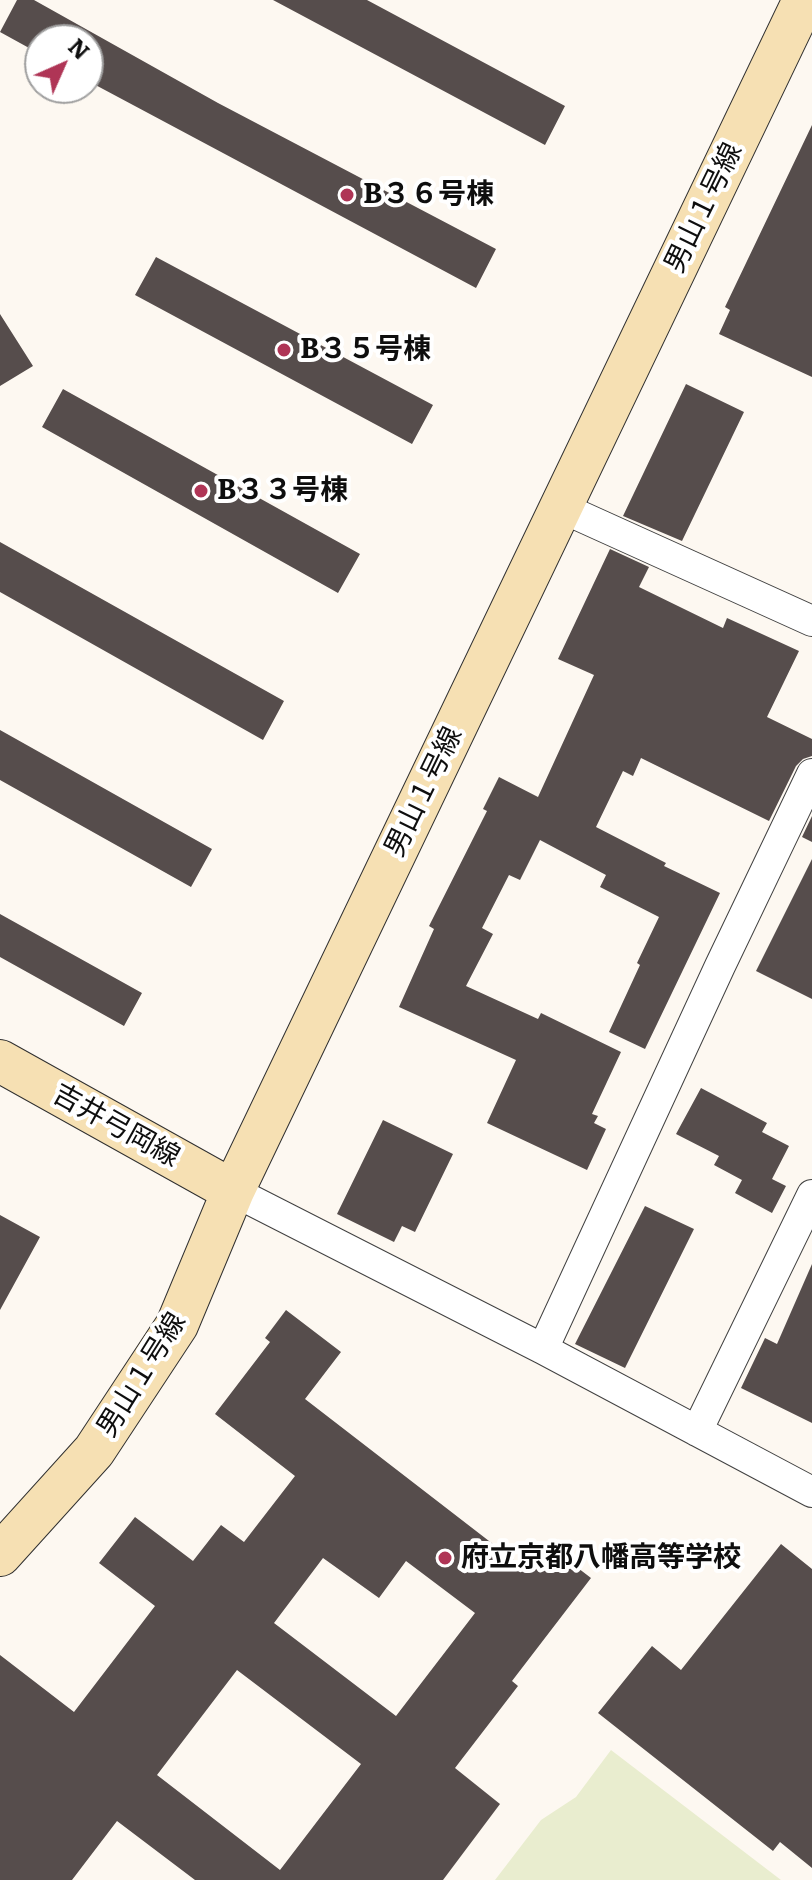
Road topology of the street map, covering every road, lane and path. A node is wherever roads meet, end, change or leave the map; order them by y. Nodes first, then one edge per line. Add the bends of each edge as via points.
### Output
1 (804, 0) edge
2 (560, 507) junction
3 (812, 621) edge
4 (812, 774) edge
5 (0, 1061) edge
6 (233, 1191) junction
7 (812, 1195) edge
8 (543, 1349) junction
9 (697, 1431) junction
10 (812, 1492) edge
11 (0, 1555) edge

1 - 2 street, 男山１号線
2 - 3 street
2 - 6 street, 男山１号線
4 - 8 street
5 - 6 street, 吉井弓岡線
6 - 8 street
6 - 11 street, 男山１号線 via 177,1325 94,1451
7 - 9 street
8 - 9 street
9 - 10 street

